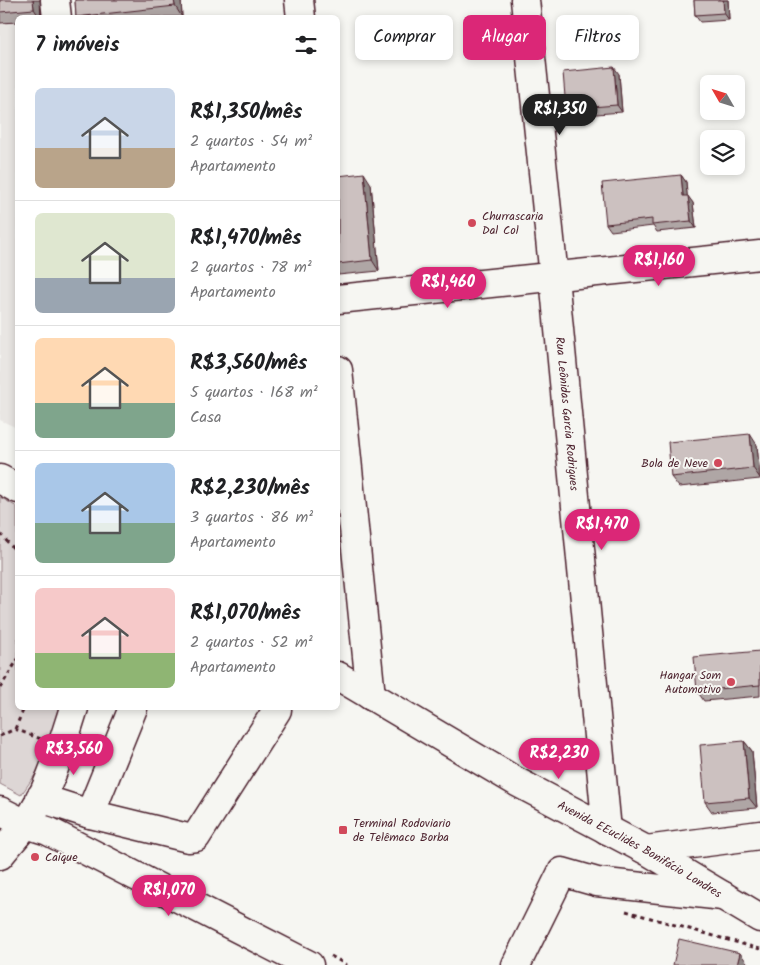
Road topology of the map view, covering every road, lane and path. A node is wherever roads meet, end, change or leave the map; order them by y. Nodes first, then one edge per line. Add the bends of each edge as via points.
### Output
1 (55, 0) edge
2 (299, 0) edge
3 (524, 0) edge
4 (57, 15) edge
5 (300, 15) edge
6 (760, 255) edge
7 (554, 277) junction
8 (340, 299) edge
9 (340, 390) edge
10 (0, 479) edge
11 (15, 487) edge
12 (0, 534) edge
13 (15, 550) edge
14 (15, 664) edge
15 (340, 677) edge
16 (0, 688) edge
17 (371, 696) junction
18 (23, 710) edge
19 (73, 710) edge
20 (132, 710) edge
21 (276, 710) edge
22 (15, 729) junction
23 (0, 736) edge
24 (46, 741) dead end
25 (40, 798) junction
26 (0, 811) edge
27 (90, 814) junction
28 (37, 827) junction
29 (607, 830) junction
30 (760, 835) edge
31 (646, 850) junction
32 (0, 854) edge
33 (724, 896) junction
34 (621, 909) dead end
35 (760, 918) edge
36 (760, 949) edge
37 (309, 965) edge
38 (516, 965) edge

1 - 4 street
2 - 5 street
3 - 7 street, Rua Leônidas Garcia Rodrigues
6 - 7 street
7 - 8 street
7 - 29 street, Rua Leônidas Garcia Rodrigues
9 - 17 street
10 - 11 street
12 - 13 path
14 - 16 path
15 - 17 street, Avenida EEuclides Bonifácio Londres
17 - 29 street, Avenida EEuclides Bonifácio Londres via 517,782
18 - 22 path
19 - 25 street
20 - 27 street
21 - 27 street via 196,837 188,838
22 - 23 path
22 - 24 path
25 - 27 street
25 - 28 street
26 - 28 street
28 - 32 street
28 - 37 street
29 - 31 street, Avenida EEuclides Bonifácio Londres
30 - 31 street
31 - 33 street, Avenida EEuclides Bonifácio Londres
33 - 35 street, Avenida EEuclides Bonifácio Londres
33 - 38 street via 597,882 562,872
34 - 36 path

